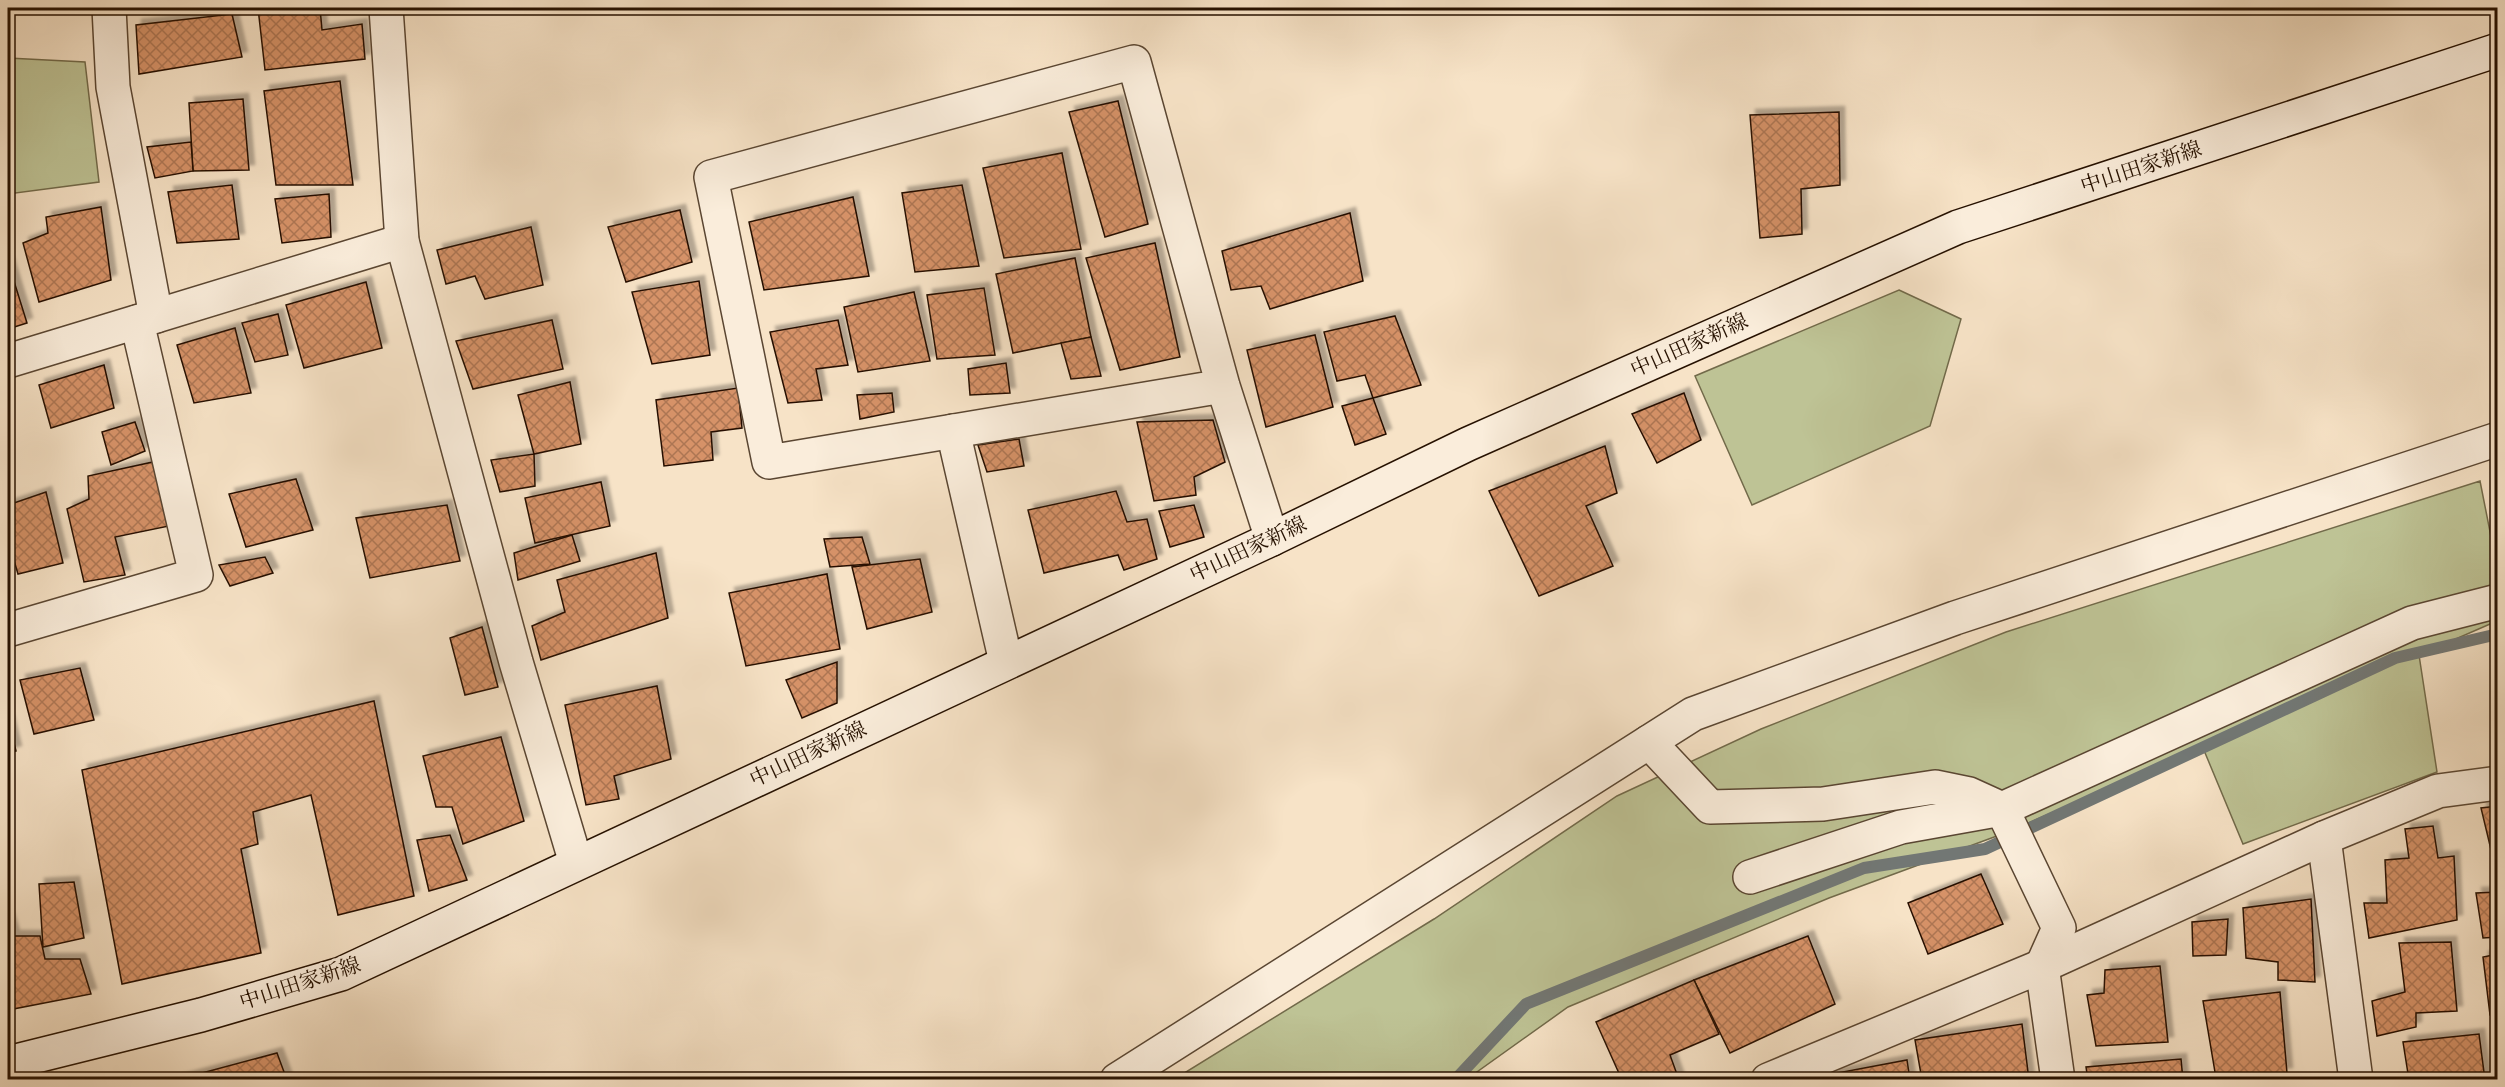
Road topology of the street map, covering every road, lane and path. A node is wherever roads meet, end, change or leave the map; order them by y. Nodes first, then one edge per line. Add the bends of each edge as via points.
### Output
1 (109, 8) edge
2 (386, 8) edge
3 (2498, 50) edge
4 (402, 241) junction
5 (147, 319) junction
6 (8, 361) edge
7 (1223, 386) junction
8 (953, 431) junction
9 (2498, 439) edge
10 (1272, 539) junction
11 (2498, 601) edge
12 (8, 630) edge
13 (1006, 662) junction
14 (1649, 742) junction
15 (2498, 783) edge
16 (2002, 809) junction
17 (2324, 838) junction
18 (576, 863) junction
19 (1750, 877) dead end
20 (2042, 966) junction
21 (8, 1063) edge
22 (1116, 1080) edge
23 (1768, 1080) edge
24 (2058, 1080) edge
25 (2356, 1080) edge

1 - 5 street via 113,87
2 - 4 street
3 - 10 street, 中山田家新線 via 1958,226 1468,444
4 - 5 street
4 - 18 street via 516,662
5 - 6 street
5 - 12 street via 196,575
7 - 8 street
7 - 8 street via 1134,62 711,177 769,462
7 - 10 street
8 - 13 street
9 - 14 street via 1954,618 1693,714
10 - 13 street, 中山田家新線
11 - 16 street via 2412,623
13 - 18 street, 中山田家新線
14 - 16 street via 1710,807 1823,804 1935,787 1969,794
14 - 22 street
15 - 17 street via 2438,791
16 - 19 street via 1901,827
16 - 20 street via 2059,928
17 - 20 street
17 - 25 street
18 - 21 street, 中山田家新線 via 341,974 201,1015
20 - 23 street
20 - 24 street

